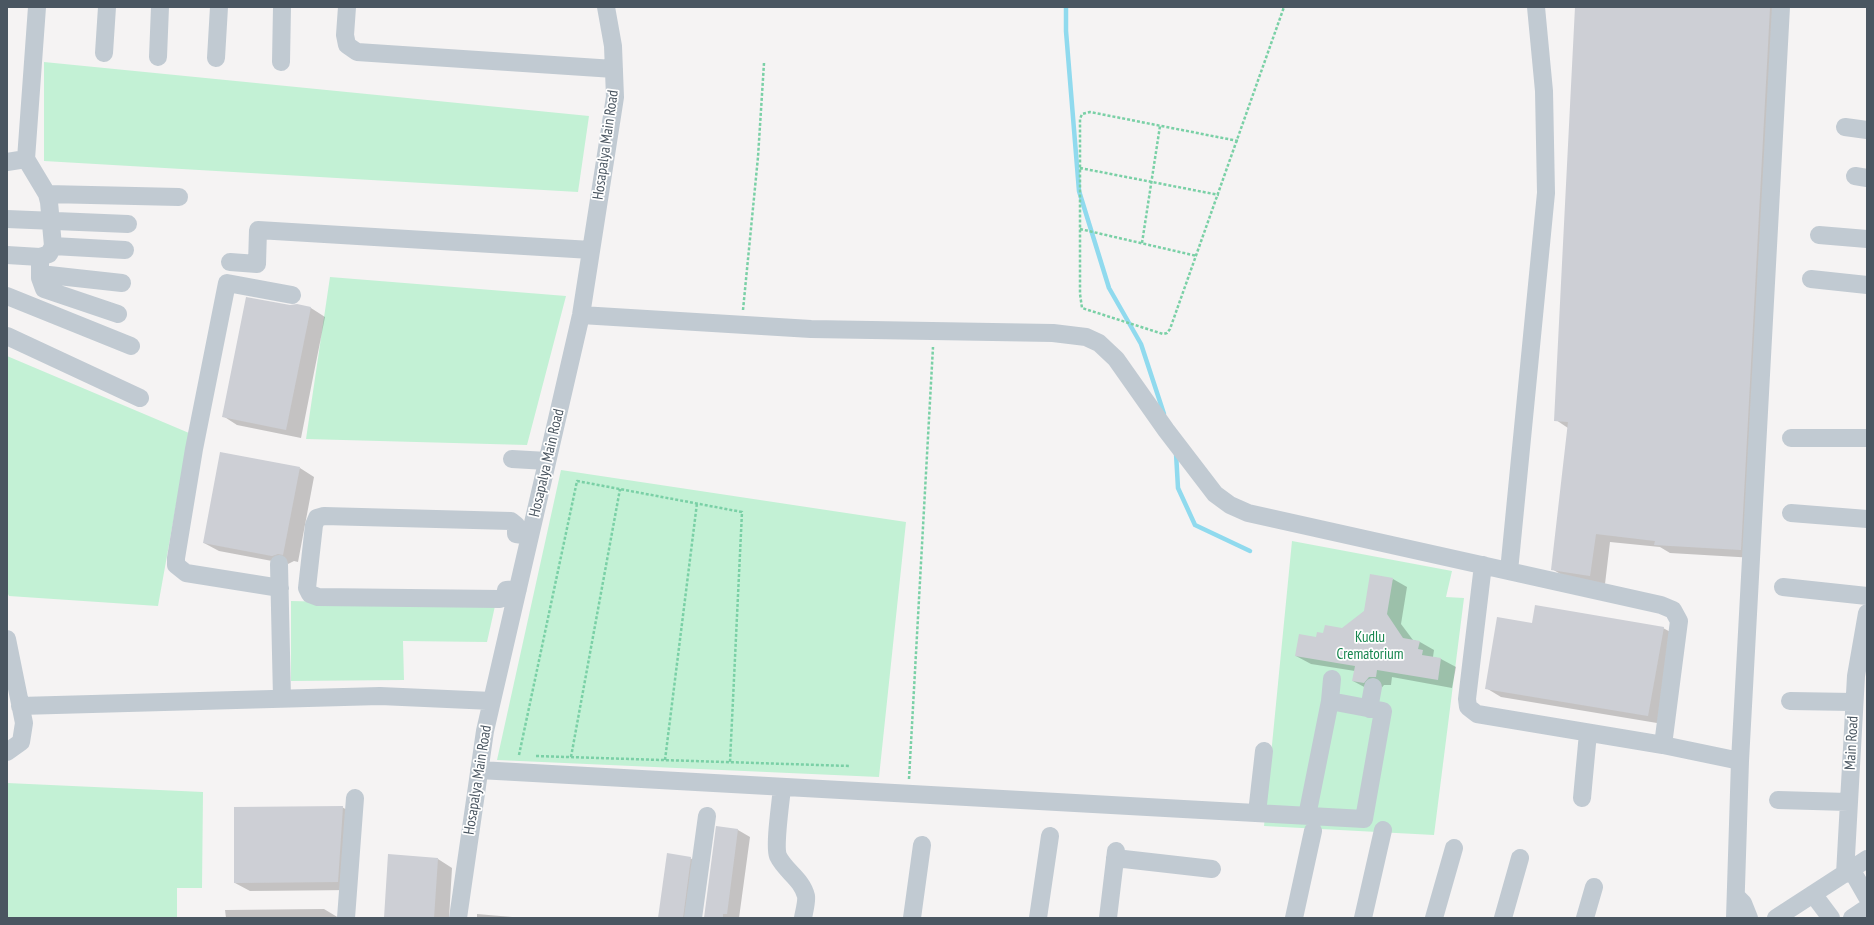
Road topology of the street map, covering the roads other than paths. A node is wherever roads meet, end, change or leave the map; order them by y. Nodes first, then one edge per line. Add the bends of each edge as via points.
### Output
1 (37, 7) edge
2 (107, 7) edge
3 (160, 7) edge
4 (219, 7) edge
5 (282, 7) edge
6 (347, 7) edge
7 (606, 7) edge
8 (1536, 7) edge
9 (1781, 7) edge
10 (104, 53) dead end
11 (158, 57) dead end
12 (216, 58) dead end
13 (281, 62) dead end
14 (614, 69) junction
15 (1844, 127) dead end
16 (1867, 130) edge
17 (26, 159) junction
18 (7, 162) edge
19 (47, 194) junction
20 (179, 197) dead end
21 (7, 219) edge
22 (51, 220) junction
23 (128, 224) dead end
24 (1819, 235) dead end
25 (1867, 239) edge
26 (125, 250) dead end
27 (591, 250) junction
28 (7, 255) edge
29 (45, 259) junction
30 (230, 262) dead end
31 (1811, 280) dead end
32 (122, 283) dead end
33 (1867, 285) edge
34 (292, 295) dead end
35 (7, 296) edge
36 (118, 314) dead end
37 (581, 315) junction
38 (7, 336) edge
39 (130, 346) dead end
40 (140, 398) dead end
41 (1791, 438) dead end
42 (1867, 438) edge
43 (512, 459) dead end
44 (547, 461) junction
45 (1791, 514) dead end
46 (1867, 519) edge
47 (530, 536) junction
48 (279, 564) dead end
49 (1483, 565) junction
50 (1509, 571) junction
51 (1783, 587) dead end
52 (280, 588) junction
53 (518, 589) junction
54 (1867, 596) edge
55 (1867, 613) edge
56 (7, 639) edge
57 (1332, 679) dead end
58 (1373, 687) dead end
59 (282, 698) junction
60 (492, 700) junction
61 (1330, 701) junction
62 (1790, 701) dead end
63 (1854, 702) junction
64 (20, 706) junction
65 (1369, 709) junction
66 (1588, 733) junction
67 (1663, 745) junction
68 (1264, 751) dead end
69 (7, 752) edge
70 (1740, 762) junction
71 (479, 770) junction
72 (782, 787) junction
73 (354, 798) dead end
74 (1582, 798) dead end
75 (1778, 800) dead end
76 (1848, 802) junction
77 (1263, 813) junction
78 (707, 816) dead end
79 (1310, 823) junction
80 (1383, 830) dead end
81 (1050, 836) dead end
82 (922, 845) dead end
83 (1454, 848) dead end
84 (1520, 858) dead end
85 (1867, 859) edge
86 (1212, 869) dead end
87 (1848, 872) junction
88 (1594, 887) dead end
89 (1813, 894) junction
90 (1736, 896) junction
91 (1867, 897) edge
92 (1867, 908) edge
93 (346, 918) edge
94 (458, 918) edge
95 (693, 918) edge
96 (803, 918) edge
97 (912, 918) edge
98 (1038, 918) edge
99 (1108, 918) edge
100 (1294, 918) edge
101 (1363, 918) edge
102 (1434, 918) edge
103 (1503, 918) edge
104 (1585, 918) edge
105 (1735, 918) edge
106 (1749, 918) edge
107 (1776, 918) edge
108 (1831, 918) edge
109 (1852, 918) edge

1 - 17 street
2 - 10 street
3 - 11 street
4 - 12 street
5 - 13 street
6 - 14 street via 347,45 357,52
7 - 14 street, Hosapalya Main Road
8 - 50 street via 1544,91 1546,193
9 - 70 street
14 - 27 street, Hosapalya Main Road via 615,97
15 - 16 street
17 - 18 street
17 - 19 street
19 - 20 street
19 - 22 street
21 - 22 street
22 - 23 street
22 - 29 street
24 - 25 street
26 - 29 street
27 - 30 street via 258,230 257,264
27 - 37 street, Hosapalya Main Road
28 - 29 street
29 - 32 street
29 - 36 street via 42,285 44,289
31 - 33 street
34 - 52 street via 227,284 194,449 176,558 176,565 186,572
35 - 39 street
37 - 44 street, Hosapalya Main Road
37 - 49 street via 811,330 1053,333 1086,337 1099,343 1116,359 1215,494 1230,505 1248,513
38 - 40 street
41 - 42 street
43 - 44 street
44 - 47 street, Hosapalya Main Road
45 - 46 street
47 - 53 street, Hosapalya Main Road
47 - 53 street via 516,534 516,525 511,521 324,516 317,518 314,525 307,588 310,594 318,597 500,599 504,597 506,590
48 - 52 street
49 - 50 street
49 - 66 street via 1468,707 1477,714
50 - 67 street via 1673,610 1679,621
51 - 54 street
52 - 59 street
53 - 60 street, Hosapalya Main Road
55 - 63 street, Main Road via 1857,665
56 - 64 street
57 - 61 street
58 - 65 street
59 - 60 street via 380,696
59 - 64 street
60 - 71 street, Hosapalya Main Road
61 - 65 street
61 - 79 street
62 - 63 street
63 - 76 street, Main Road
64 - 69 street via 24,723 21,742
65 - 79 street via 1383,711 1364,819
66 - 67 street
66 - 74 street
67 - 70 street
68 - 77 street
70 - 90 street
71 - 72 street
71 - 94 street, Hosapalya Main Road
72 - 77 street
72 - 96 street via 778,855 787,870 800,883 806,897
73 - 93 street
75 - 76 street
76 - 87 street, Main Road
77 - 79 street
78 - 95 street
79 - 100 street
80 - 101 street
81 - 98 street
82 - 97 street
83 - 102 street
84 - 103 street
85 - 87 street
86 - 99 street via 1116,854
87 - 89 street
87 - 91 street
88 - 104 street
89 - 107 street
89 - 108 street
90 - 105 street
90 - 106 street via 1743,903
92 - 109 street

